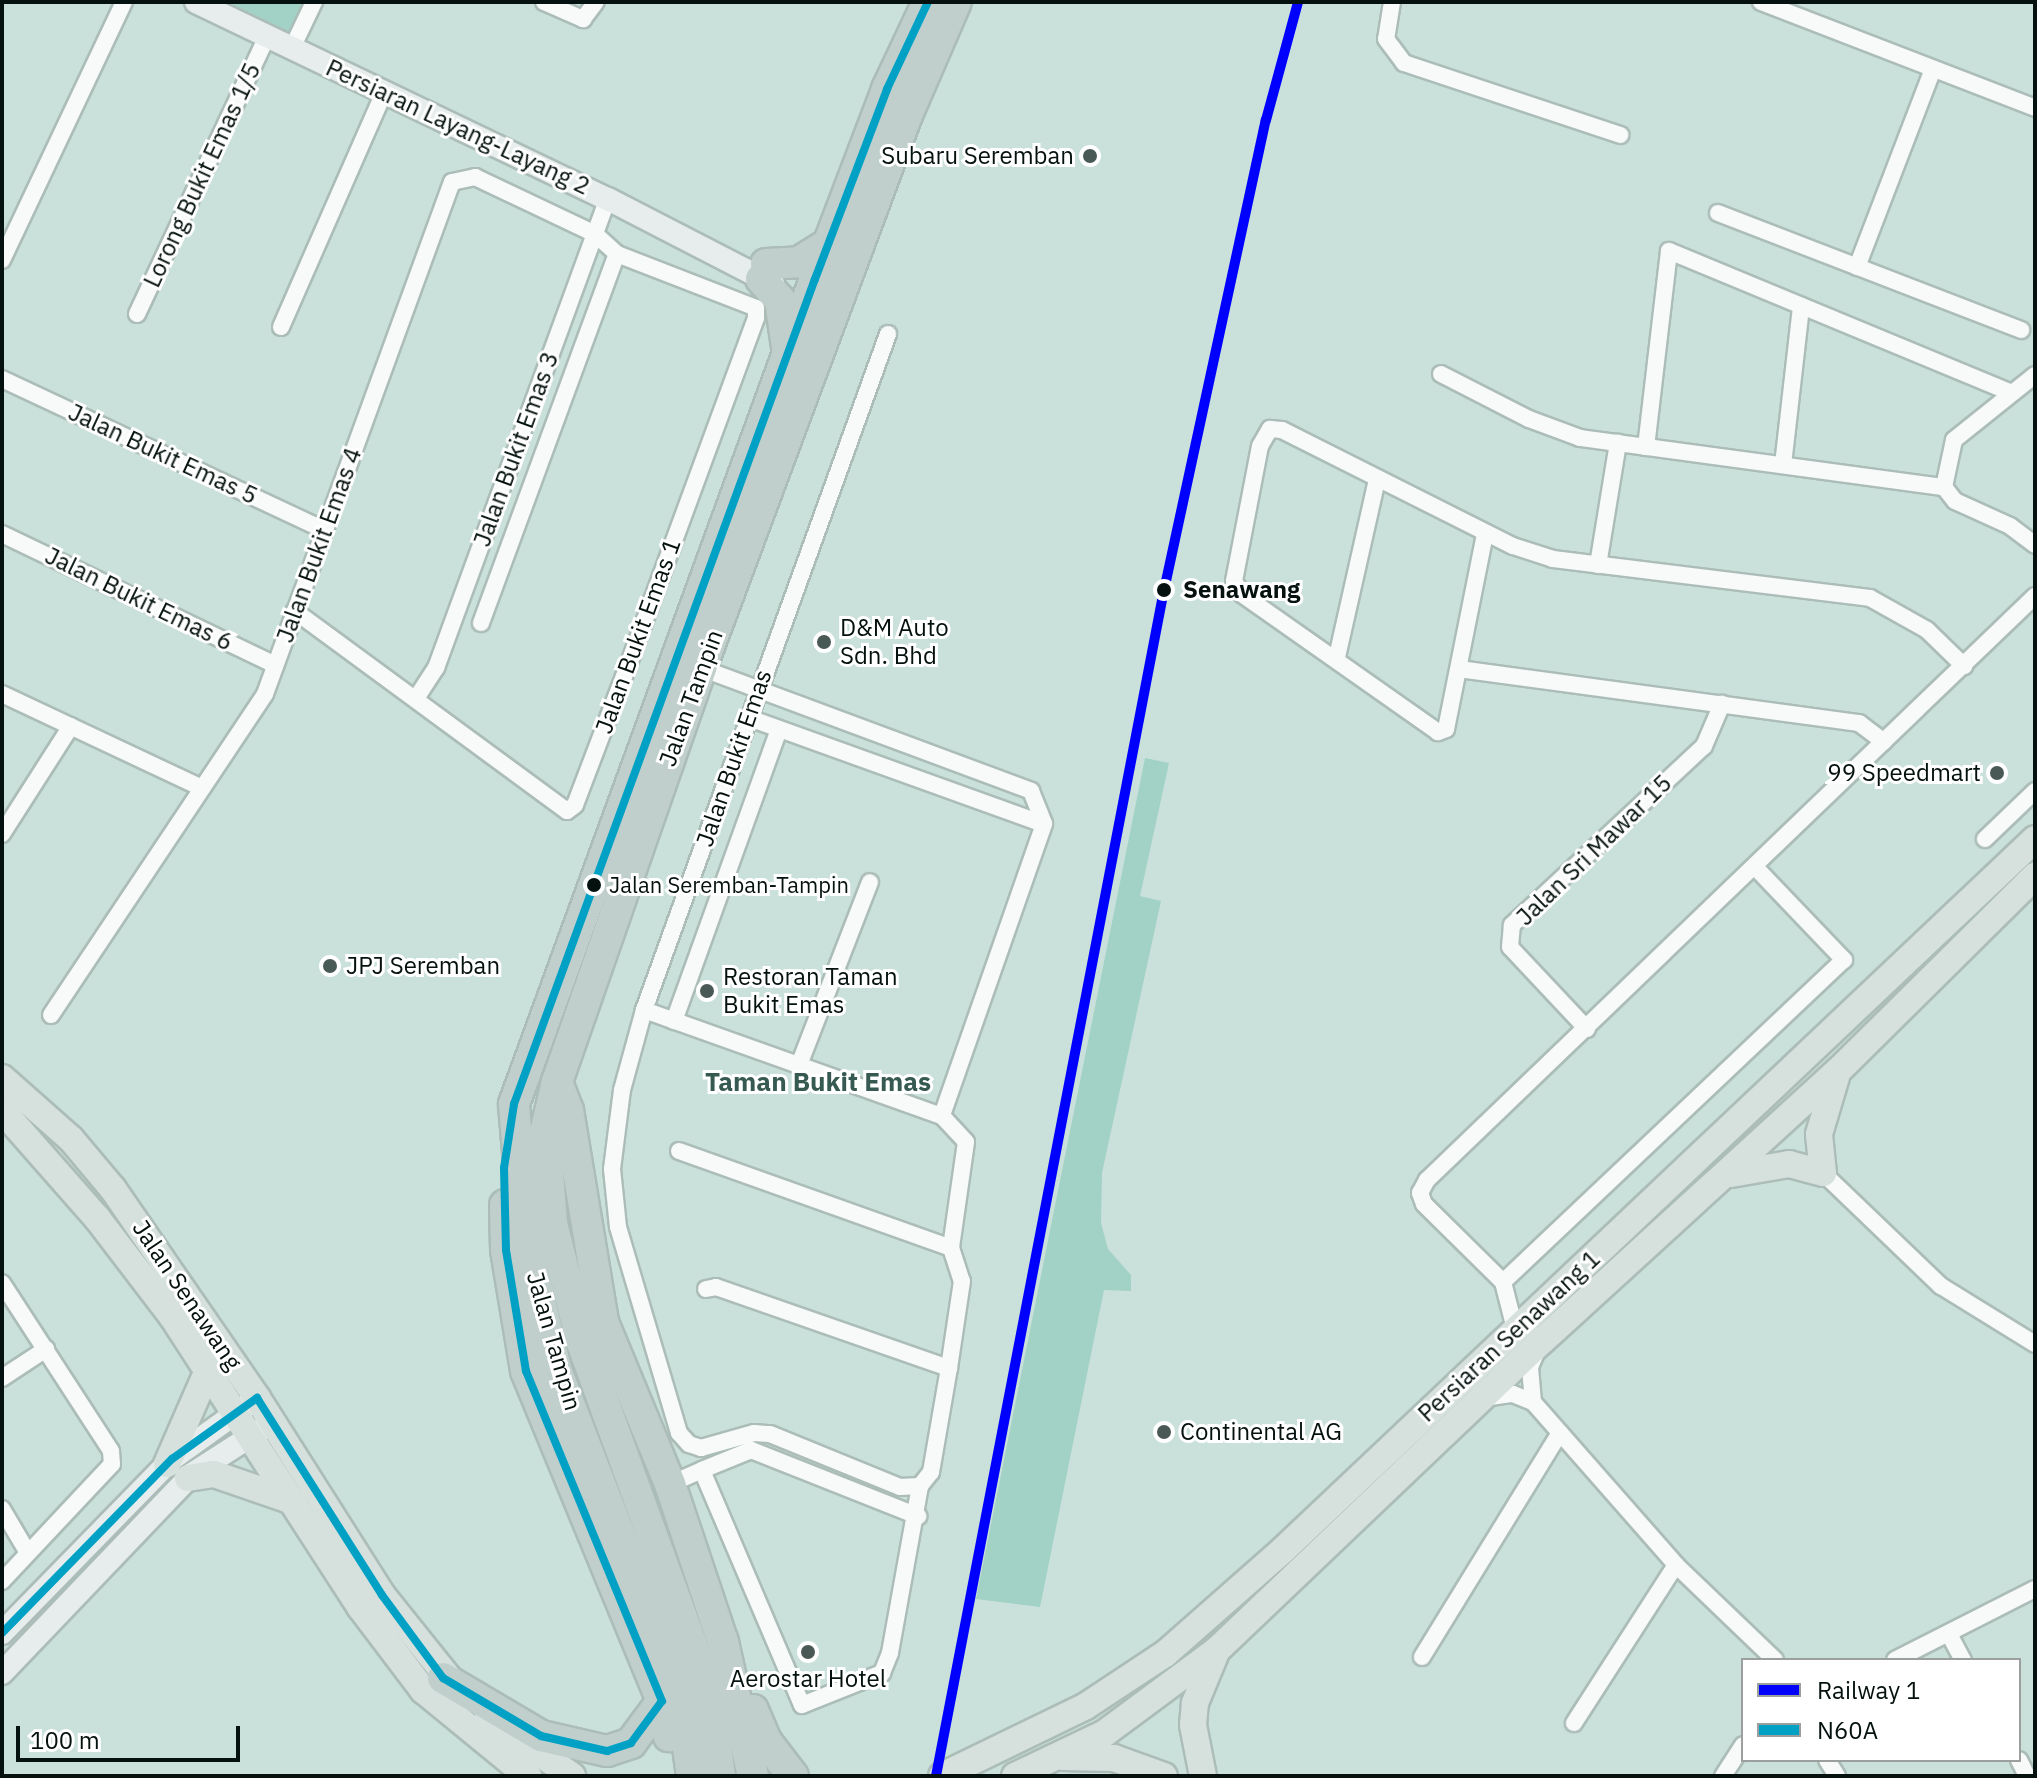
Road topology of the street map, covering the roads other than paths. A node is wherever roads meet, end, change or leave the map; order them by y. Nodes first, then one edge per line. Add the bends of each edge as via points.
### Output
1 (124, 2) edge
2 (196, 2) edge
3 (314, 2) edge
4 (544, 2) edge
5 (596, 2) edge
6 (928, 2) edge
7 (956, 2) edge
8 (1392, 2) edge
9 (1761, 2) edge
10 (267, 36) junction
11 (292, 48) junction
12 (1933, 69) junction
13 (384, 92) junction
14 (2035, 108) edge
15 (1620, 135) dead end
16 (608, 199) junction
17 (1718, 213) dead end
18 (595, 234) junction
19 (829, 243) junction
20 (617, 254) junction
21 (2, 260) edge
22 (1857, 267) junction
23 (763, 272) junction
24 (811, 290) junction
25 (840, 300) junction
26 (1801, 306) junction
27 (137, 314) dead end
28 (281, 327) dead end
29 (2021, 330) dead end
30 (888, 334) dead end
31 (788, 353) junction
32 (1441, 374) dead end
33 (2035, 375) edge
34 (2, 379) edge
35 (2011, 393) junction
36 (1618, 443) junction
37 (1646, 447) junction
38 (1783, 465) junction
39 (1377, 479) junction
40 (1944, 487) junction
41 (325, 530) junction
42 (2, 534) edge
43 (1485, 534) junction
44 (2035, 545) edge
45 (1598, 565) junction
46 (2035, 596) edge
47 (295, 611) junction
48 (481, 623) dead end
49 (1337, 657) junction
50 (275, 665) junction
51 (1964, 666) junction
52 (701, 668) junction
53 (1459, 669) junction
54 (758, 689) junction
55 (2, 694) edge
56 (417, 697) junction
57 (1722, 704) junction
58 (749, 718) junction
59 (71, 726) junction
60 (779, 729) junction
61 (1884, 742) junction
62 (202, 788) junction
63 (2035, 791) edge
64 (1044, 824) junction
65 (2, 834) edge
66 (1985, 839) dead end
67 (2035, 839) edge
68 (1755, 867) junction
69 (2035, 876) edge
70 (870, 882) dead end
71 (644, 1010) junction
72 (51, 1015) dead end
73 (674, 1021) junction
74 (1587, 1029) junction
75 (799, 1065) junction
76 (1839, 1070) junction
77 (2, 1078) edge
78 (557, 1082) junction
79 (514, 1104) junction
80 (2, 1110) edge
81 (942, 1116) junction
82 (679, 1151) dead end
83 (1823, 1173) junction
84 (1726, 1175) junction
85 (951, 1248) junction
86 (1503, 1282) junction
87 (2, 1283) edge
88 (706, 1289) dead end
89 (1515, 1329) junction
90 (1542, 1341) junction
91 (2034, 1341) edge
92 (46, 1349) junction
93 (949, 1368) junction
94 (208, 1370) junction
95 (2, 1378) edge
96 (1481, 1398) junction
97 (1533, 1402) junction
98 (247, 1405) junction
99 (262, 1429) junction
100 (1560, 1433) junction
101 (702, 1470) junction
102 (178, 1471) junction
103 (670, 1484) junction
104 (920, 1486) junction
105 (293, 1501) junction
106 (2, 1509) edge
107 (918, 1516) junction
108 (28, 1553) junction
109 (1676, 1565) junction
110 (2, 1581) edge
111 (2035, 1589) edge
112 (2, 1633) edge
113 (1949, 1634) junction
114 (723, 1642) junction
115 (1217, 1650) junction
116 (1422, 1657) dead end
117 (1773, 1658) edge
118 (1899, 1658) edge
119 (1962, 1658) edge
120 (2, 1673) edge
121 (443, 1678) junction
122 (662, 1701) junction
123 (1574, 1723) dead end
124 (1741, 1748) edge
125 (1055, 1757) junction
126 (528, 1776) edge
127 (572, 1776) edge
128 (673, 1776) edge
129 (692, 1776) edge
130 (720, 1776) edge
131 (753, 1776) edge
132 (793, 1776) edge
133 (942, 1776) edge
134 (1015, 1776) edge
135 (1164, 1776) edge
136 (1203, 1776) edge
137 (1723, 1776) edge

1 - 21 street
2 - 10 street, Persiaran Layang-Layang 2
3 - 11 street
4 - 5 street via 583,19
6 - 19 highway, Jalan Tampin via 887,89
7 - 25 highway, Jalan Tampin via 907,115
8 - 15 street via 1386,39 1404,63
9 - 12 street
10 - 11 street, Persiaran Layang-Layang 2
10 - 27 street, Lorong Bukit Emas 1/5
11 - 13 street, Persiaran Layang-Layang 2
12 - 14 street
12 - 22 street
13 - 16 street, Persiaran Layang-Layang 2
13 - 28 street
16 - 18 street, Jalan Bukit Emas 3
16 - 23 street, Persiaran Layang-Layang 2
17 - 22 street
18 - 20 street, Jalan Bukit Emas 1
18 - 41 street, Jalan Bukit Emas 4 via 475,177 452,182
18 - 56 street, Jalan Bukit Emas 3 via 436,668
19 - 23 highway via 799,262
19 - 24 highway, Jalan Tampin
20 - 48 street
20 - 56 street, Jalan Bukit Emas 1 via 747,303 756,308 756,318 575,805 567,811 557,806
22 - 29 street
23 - 24 street, Persiaran Layang-Layang 2
23 - 31 highway via 780,300
24 - 25 street, Persiaran Layang-Layang 2
24 - 31 highway, Jalan Tampin
25 - 52 highway, Jalan Tampin
26 - 35 street
26 - 37 street via 1669,251
26 - 38 street
30 - 54 street, Jalan Bukit Emas
31 - 79 highway, Jalan Tampin
32 - 36 street via 1529,419 1580,438
33 - 35 street
34 - 41 street, Jalan Bukit Emas 5
35 - 40 street via 1954,440
36 - 37 street
36 - 45 street
37 - 38 street
38 - 40 street
39 - 43 street
39 - 49 street
39 - 49 street via 1282,430 1270,429 1260,446 1234,581 1242,594
40 - 44 street via 1955,501 2010,526
41 - 47 street, Jalan Bukit Emas 4
42 - 50 street, Jalan Bukit Emas 6
43 - 45 street via 1553,559
43 - 53 street
45 - 51 street via 1870,598 1927,630
46 - 51 street
47 - 50 street, Jalan Bukit Emas 4
47 - 56 street, Jalan Bukit Emas 1
49 - 53 street via 1438,732 1446,729
50 - 62 street, Jalan Bukit Emas 4 via 265,694
51 - 61 street
52 - 54 street
52 - 78 highway, Jalan Tampin
53 - 57 street
54 - 58 street, Jalan Bukit Emas
54 - 64 street via 1012,781 1031,791
55 - 59 street
57 - 61 street via 1859,723
57 - 74 street, Jalan Sri Mawar 15 via 1704,746 1512,925 1510,947
58 - 60 street
58 - 71 street, Jalan Bukit Emas
59 - 62 street
59 - 65 street
60 - 64 street
60 - 73 street
61 - 68 street
62 - 72 street, Jalan Bukit Emas 4
63 - 66 street
64 - 81 street
67 - 89 main road, Persiaran Senawang 1
68 - 74 street
68 - 86 street via 1844,960
69 - 76 main road, Persiaran Senawang 1
70 - 75 street
71 - 73 street
71 - 104 street, Jalan Bukit Emas via 620,1106 612,1169 618,1227 679,1433 701,1448 754,1433 770,1434 900,1487
73 - 75 street
74 - 86 street via 1427,1180 1420,1193 1424,1204
75 - 81 street
76 - 83 main road via 1822,1115
76 - 84 main road, Persiaran Senawang 1
77 - 98 main road, Jalan Senawang via 71,1139 113,1189
78 - 103 highway via 568,1110 597,1301
78 - 130 highway, Jalan Tampin via 545,1133 552,1224 582,1343 708,1689
79 - 122 highway via 504,1168 506,1250 526,1371
79 - 129 highway, Jalan Tampin via 525,1236 556,1369 680,1691
80 - 94 main road, Jalan Senawang via 97,1218
81 - 85 street via 966,1142
82 - 85 street
83 - 84 main road via 1766,1165
83 - 91 street via 1934,1281
84 - 90 main road, Persiaran Senawang 1
85 - 93 street via 962,1281
86 - 89 street
87 - 92 street
88 - 93 street via 716,1287
89 - 133 main road, Persiaran Senawang 1 via 1283,1550 1165,1654 1086,1706
90 - 96 main road, Persiaran Senawang 1
90 - 97 street via 1530,1367
92 - 95 street
92 - 108 street via 111,1451 112,1464
93 - 104 street via 931,1472
94 - 98 main road, Jalan Senawang
94 - 102 main road
96 - 97 street via 1513,1394
96 - 115 main road, Persiaran Senawang 1
97 - 100 street
98 - 99 main road, Jalan Senawang
98 - 102 street
99 - 102 street
99 - 105 main road, Jalan Senawang
99 - 121 main road, Jalan Senawang
100 - 109 street
100 - 116 street
101 - 103 street
101 - 107 street via 751,1450
101 - 107 street via 802,1705 882,1673
102 - 105 main road via 214,1474
102 - 112 street
102 - 120 street
103 - 114 highway
104 - 107 street
105 - 126 main road, Jalan Senawang via 361,1608 423,1690
106 - 108 street
108 - 110 street
109 - 117 street
109 - 123 street
111 - 113 street
113 - 118 street
113 - 119 street
114 - 131 highway
114 - 132 highway via 766,1741
115 - 125 main road, Persiaran Senawang 1 via 1105,1733
115 - 136 main road via 1195,1703 1193,1725
121 - 122 highway via 541,1736 607,1751 631,1743
121 - 127 main road, Jalan Senawang via 495,1723
122 - 128 highway
124 - 137 street
125 - 134 main road, Persiaran Senawang 1
125 - 135 main road via 1114,1758

